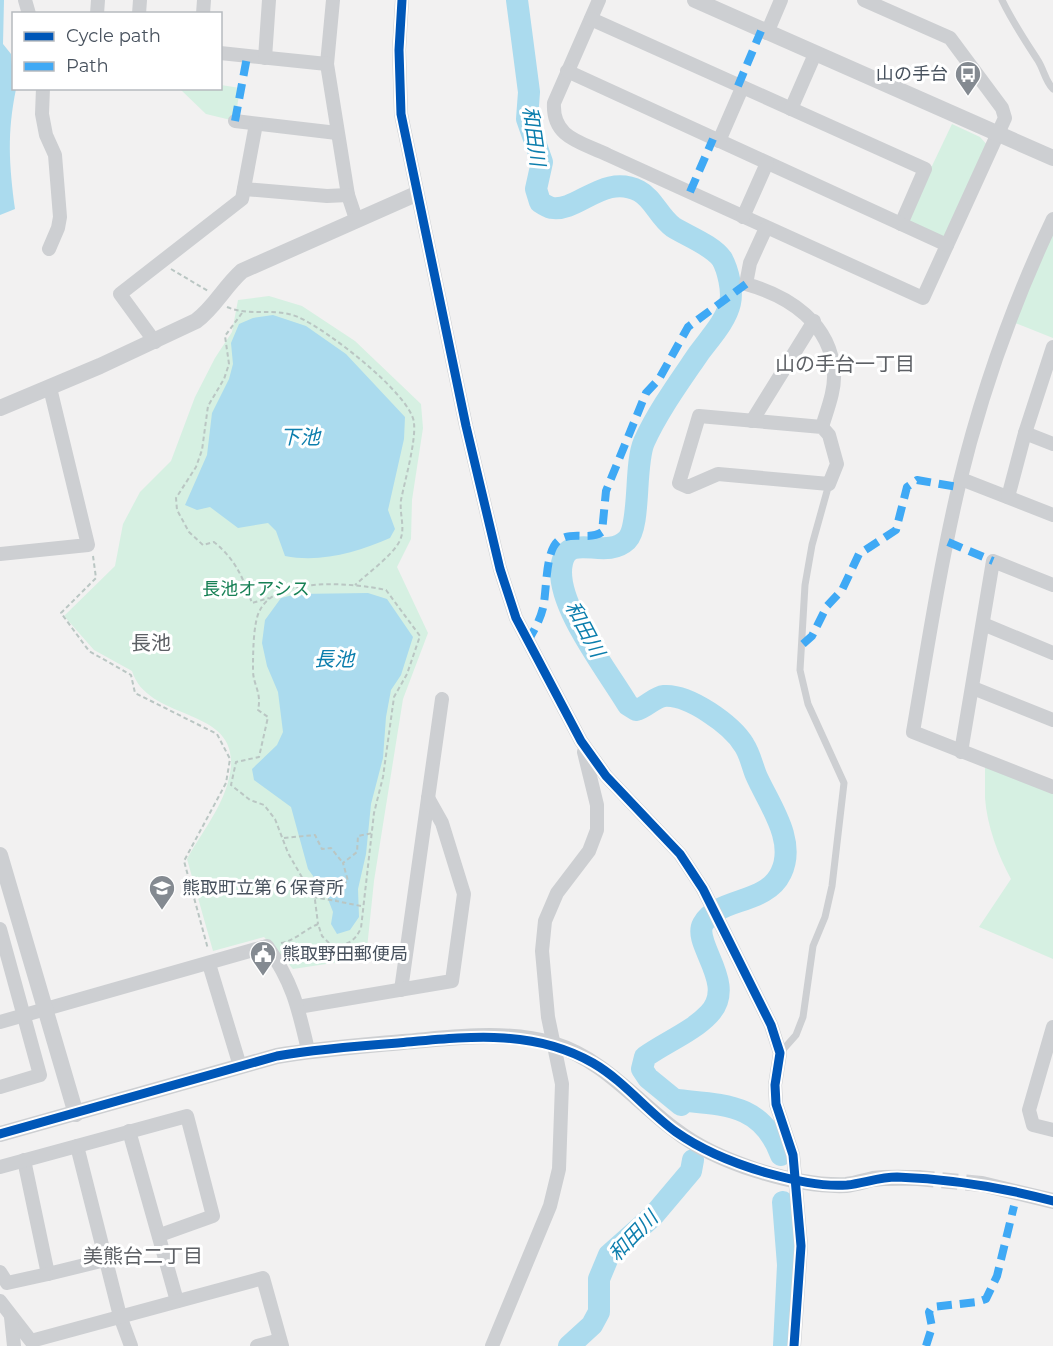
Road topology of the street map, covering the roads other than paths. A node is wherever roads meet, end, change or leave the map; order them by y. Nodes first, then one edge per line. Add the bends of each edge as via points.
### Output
1 (269, 0) edge
2 (333, 0) edge
3 (402, 0) edge
4 (599, 0) edge
5 (695, 0) edge
6 (781, 0) edge
7 (864, 0) edge
8 (1002, 0) edge
9 (591, 19) junction
10 (767, 33) junction
11 (222, 53) edge
12 (815, 54) junction
13 (265, 58) junction
14 (327, 64) junction
15 (567, 71) junction
16 (742, 88) junction
17 (1053, 89) edge
18 (43, 90) edge
19 (791, 109) junction
20 (234, 121) dead end
21 (256, 124) junction
22 (337, 133) junction
23 (996, 134) junction
24 (719, 141) junction
25 (1053, 158) edge
26 (767, 163) junction
27 (244, 189) junction
28 (416, 194) junction
29 (348, 195) junction
30 (743, 217) junction
31 (356, 219) junction
32 (1053, 219) edge
33 (901, 224) junction
34 (766, 228) junction
35 (947, 245) junction
36 (49, 249) dead end
37 (813, 321) junction
38 (154, 342) junction
39 (1053, 347) edge
40 (1048, 374) edge
41 (50, 388) junction
42 (0, 408) edge
43 (752, 421) junction
44 (822, 428) junction
45 (1025, 433) junction
46 (1053, 444) edge
47 (961, 479) junction
48 (829, 484) junction
49 (1008, 497) junction
50 (1053, 515) edge
51 (0, 554) edge
52 (1053, 585) edge
53 (983, 624) junction
54 (1053, 653) edge
55 (973, 688) junction
56 (442, 699) dead end
57 (1053, 720) edge
58 (581, 741) junction
59 (961, 752) junction
60 (1053, 788) edge
61 (428, 798) junction
62 (0, 855) edge
63 (0, 929) edge
64 (3, 951) edge
65 (209, 963) junction
66 (401, 990) junction
67 (298, 1007) junction
68 (45, 1009) junction
69 (24, 1016) junction
70 (0, 1022) edge
71 (1053, 1027) edge
72 (554, 1044) junction
73 (309, 1050) junction
74 (780, 1053) junction
75 (240, 1066) junction
76 (0, 1087) edge
77 (76, 1114) junction
78 (1053, 1130) edge
79 (129, 1131) junction
80 (0, 1134) edge
81 (77, 1146) junction
82 (24, 1160) junction
83 (0, 1167) edge
84 (796, 1179) junction
85 (918, 1179) tunnel mouth
86 (982, 1184) tunnel mouth
87 (1053, 1201) edge
88 (160, 1235) junction
89 (105, 1260) junction
90 (0, 1272) edge
91 (48, 1274) junction
92 (0, 1301) edge
93 (177, 1301) junction
94 (120, 1316) junction
95 (11, 1317) junction
96 (64, 1339) edge
97 (281, 1343) edge
98 (14, 1346) edge
99 (131, 1346) edge
100 (257, 1346) edge
101 (492, 1346) edge
102 (794, 1346) edge

1 - 13 street
2 - 14 street
3 - 28 street via 399,94
4 - 9 street
5 - 10 street
6 - 10 street
7 - 23 street via 950,38 1002,108 1005,118
8 - 17 lane
9 - 15 street
9 - 16 street
10 - 12 street
11 - 13 street
12 - 19 street
12 - 23 street
13 - 14 street
14 - 22 street
15 - 24 street
15 - 30 street via 554,103 553,118 559,129
16 - 19 street
16 - 24 street
18 - 36 street via 42,114 55,155 60,217
19 - 33 street via 924,169
20 - 21 street
21 - 22 street
21 - 27 street
22 - 29 street
23 - 25 street
23 - 35 street
24 - 26 street
26 - 30 street
26 - 33 street
27 - 29 street
27 - 38 street via 242,199 120,294
28 - 31 street
28 - 58 street via 500,569 527,642
29 - 31 street
30 - 34 street
31 - 38 street via 242,271 225,286 209,311
32 - 47 street via 995,364
33 - 35 street
34 - 35 street via 924,298
34 - 37 street via 750,263 746,284 788,300
37 - 43 street
37 - 44 street via 824,336 834,374
38 - 41 street
39 - 40 street
40 - 45 street
41 - 42 street
41 - 51 street via 88,545
43 - 44 street
43 - 48 street via 699,416 679,483 688,487 718,474
44 - 48 street via 829,435 837,464
45 - 46 street
45 - 49 street
47 - 49 street
47 - 59 street via 913,732
48 - 74 lane via 805,585 800,670 808,704 844,783 832,886 813,946 803,1017 796,1035
49 - 50 street
52 - 53 street via 993,561
53 - 54 street
53 - 55 street
55 - 57 street
55 - 59 street
56 - 61 street
58 - 72 street via 597,805 597,830 545,921 543,978
58 - 74 street via 606,776 680,854 703,889 771,1025
59 - 60 street
61 - 66 street
61 - 66 street via 442,823 464,894 452,981
62 - 68 street
63 - 64 street
64 - 69 street
65 - 67 street via 267,946 285,973
65 - 68 street
65 - 75 street
66 - 67 street
67 - 73 street
68 - 69 street
68 - 77 street
69 - 70 street
69 - 76 street via 40,1075
71 - 78 street via 1029,1110 1033,1125
72 - 73 street via 519,1038 468,1037
72 - 84 street via 620,1081 676,1132 706,1149 741,1165
72 - 101 street via 562,1084 559,1169 550,1206
73 - 75 street
74 - 84 street via 776,1104 793,1155
75 - 77 street
77 - 80 street
79 - 81 street
79 - 88 street
79 - 88 street via 187,1116 213,1216
81 - 82 street
81 - 89 street
82 - 83 street
82 - 91 street
84 - 85 street via 848,1185 894,1177
84 - 102 street via 801,1272
86 - 87 street
88 - 93 street
89 - 91 street
89 - 94 street
90 - 91 street via 7,1283
92 - 95 street
93 - 94 street
93 - 97 street via 263,1278
94 - 96 street
94 - 99 street
95 - 96 street via 32,1341
95 - 98 street
97 - 100 street

